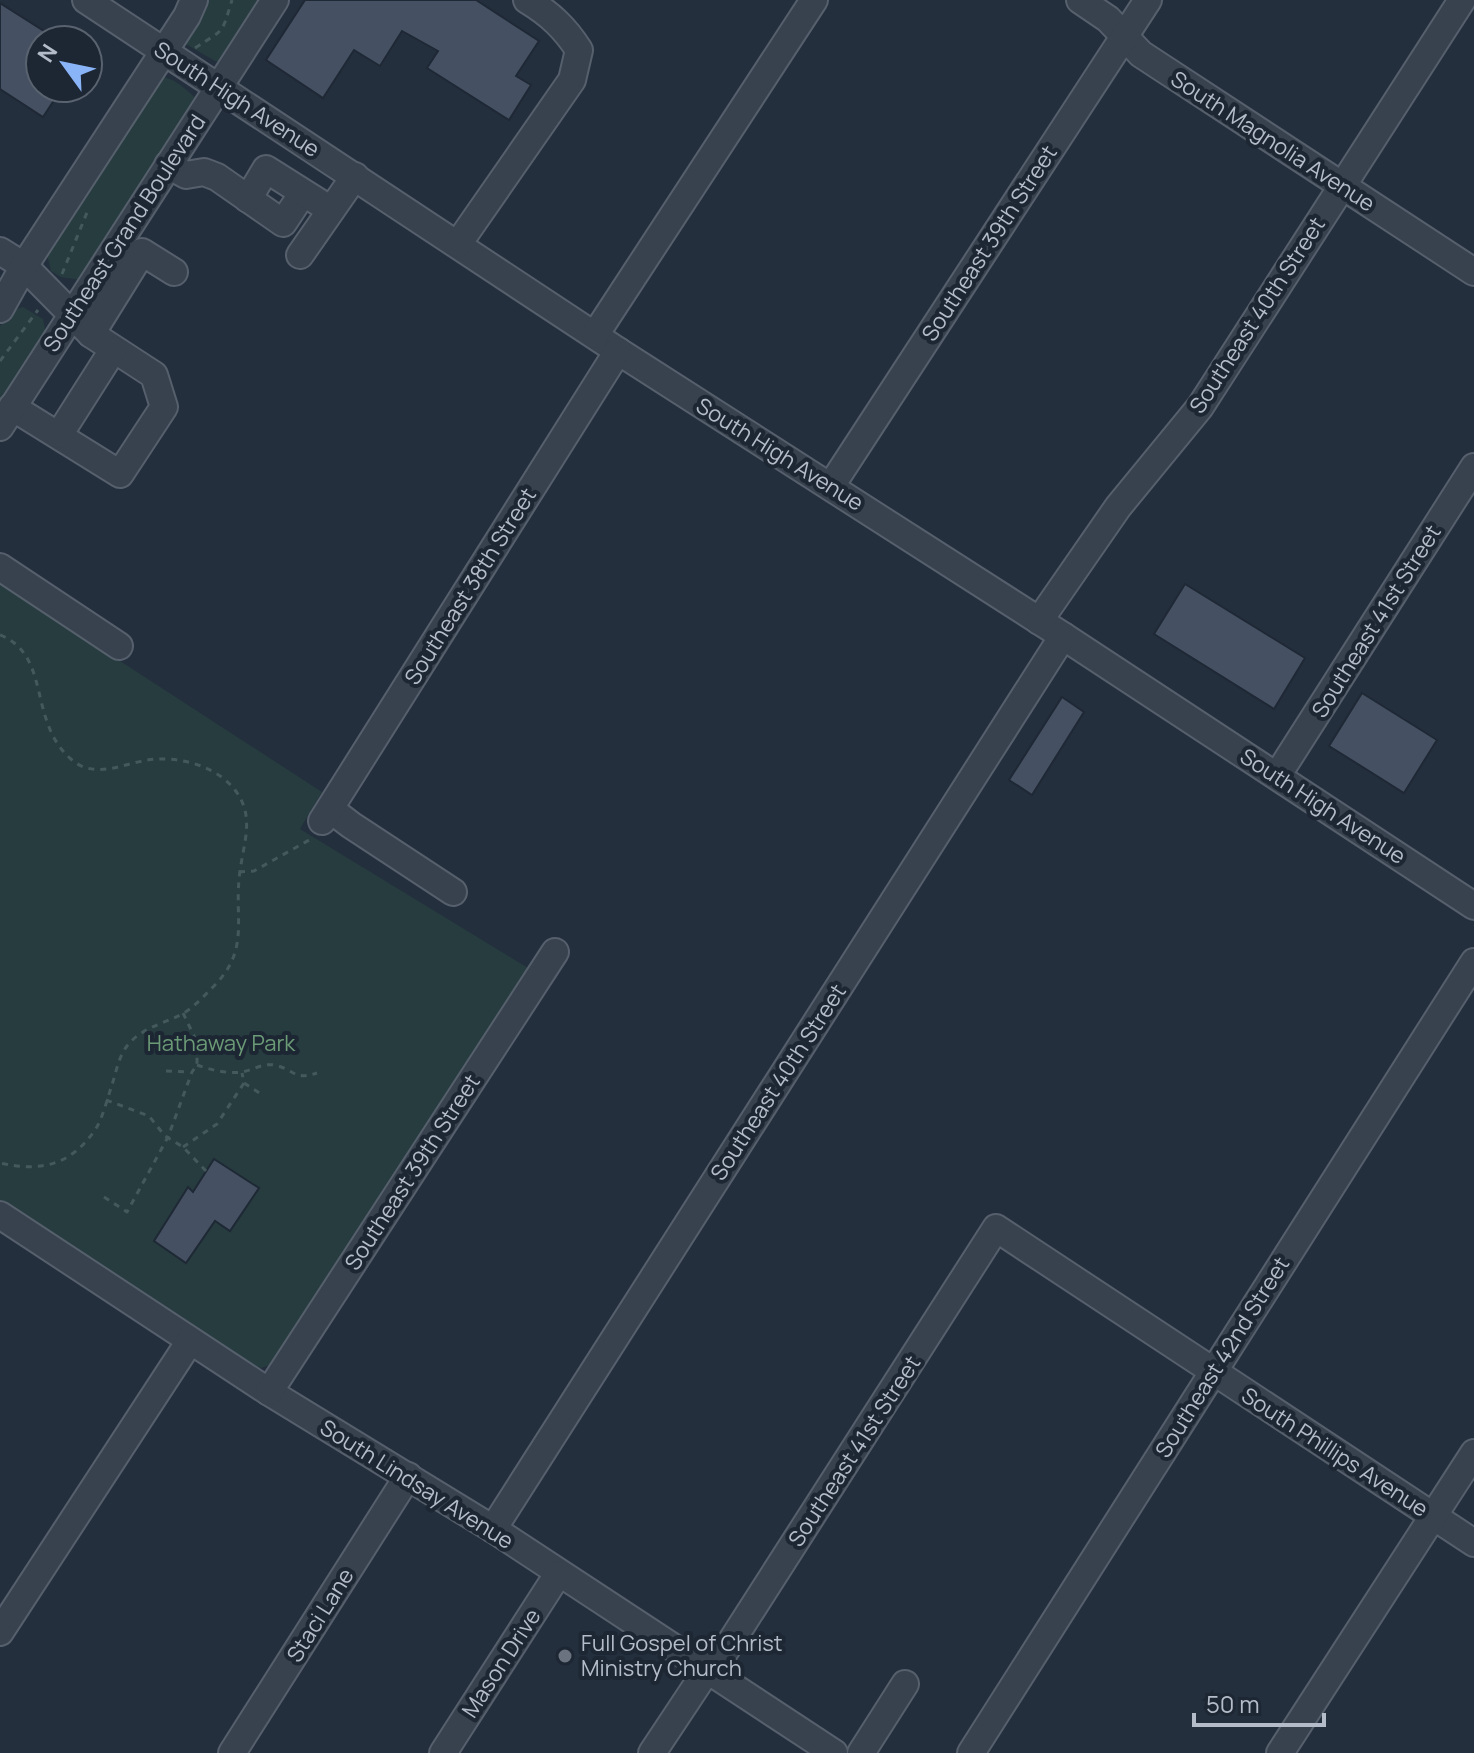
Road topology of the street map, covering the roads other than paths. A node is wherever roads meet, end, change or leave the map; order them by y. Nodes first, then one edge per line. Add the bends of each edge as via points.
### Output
1 (86, 0) edge
2 (194, 0) edge
3 (275, 0) edge
4 (527, 0) edge
5 (814, 0) edge
6 (1080, 0) edge
7 (1148, 0) edge
8 (1462, 0) edge
9 (1124, 36) junction
10 (174, 57) junction
11 (219, 87) junction
12 (308, 147) junction
13 (168, 165) junction
14 (355, 176) junction
15 (1341, 187) junction
16 (276, 197) junction
17 (331, 210) junction
18 (458, 244) junction
19 (0, 251) edge
20 (300, 255) dead end
21 (24, 266) junction
22 (174, 272) dead end
23 (1474, 272) edge
24 (0, 309) edge
25 (71, 314) junction
26 (91, 334) junction
27 (595, 335) junction
28 (113, 350) junction
29 (618, 351) junction
30 (6, 417) edge
31 (59, 435) junction
32 (1474, 467) edge
33 (831, 486) junction
34 (0, 567) edge
35 (1039, 621) junction
36 (1063, 636) junction
37 (119, 646) dead end
38 (1277, 776) junction
39 (453, 892) dead end
40 (1474, 906) edge
41 (555, 952) dead end
42 (1474, 962) edge
43 (0, 1215) edge
44 (996, 1228) joint
45 (190, 1341) junction
46 (1213, 1371) junction
47 (269, 1392) junction
48 (1474, 1453) edge
49 (408, 1476) junction
50 (1433, 1517) junction
51 (493, 1529) junction
52 (1474, 1543) edge
53 (558, 1574) junction
54 (0, 1632) edge
55 (709, 1672) junction
56 (905, 1684) dead end
57 (232, 1753) edge
58 (443, 1753) edge
59 (652, 1753) edge
60 (834, 1753) edge
61 (861, 1753) edge
62 (971, 1753) edge
63 (1280, 1753) edge

1 - 10 street, South High Avenue
2 - 10 street
3 - 11 street, Southeast Grand Boulevard
4 - 18 street via 565,28 579,50 572,80
5 - 27 street
6 - 9 street, South Magnolia Avenue
7 - 9 street, Southeast 39th Street
8 - 15 street, Southeast 40th Street
9 - 15 street, South Magnolia Avenue via 1141,54
9 - 33 street, Southeast 39th Street
10 - 11 street, South High Avenue
10 - 21 street
11 - 12 street, South High Avenue
11 - 13 street, Southeast Grand Boulevard
12 - 14 street, South High Avenue
12 - 16 street
13 - 16 street via 186,175 204,172
13 - 25 street, Southeast Grand Boulevard
14 - 17 street
14 - 18 street, South High Avenue
15 - 23 street, South Magnolia Avenue
15 - 35 street, Southeast 40th Street via 1200,407 1118,507
16 - 17 street
17 - 20 street
18 - 27 street, South High Avenue
19 - 21 street
21 - 24 street
21 - 25 street
22 - 26 street via 142,252
25 - 26 street
25 - 30 street, Southeast Grand Boulevard
26 - 28 street
27 - 29 street, South High Avenue
28 - 31 street
28 - 31 street via 154,375 164,407 120,474
29 - 33 street, South High Avenue
29 - 39 street, Southeast 38th Street via 326,815 351,825
30 - 31 street
32 - 38 street, Southeast 41st Street
33 - 35 street, South High Avenue
34 - 37 street
35 - 36 street, South High Avenue
36 - 38 street, South High Avenue
36 - 51 street, Southeast 40th Street
38 - 40 street, South High Avenue
41 - 47 street, Southeast 39th Street
42 - 46 street, Southeast 42nd Street
43 - 45 street, South Lindsay Avenue
44 - 46 street, South Phillips Avenue
44 - 55 street, Southeast 41st Street
45 - 47 street, South Lindsay Avenue
45 - 54 street
46 - 50 street, South Phillips Avenue
46 - 62 street, Southeast 42nd Street
47 - 49 street, South Lindsay Avenue
48 - 50 street
49 - 51 street, South Lindsay Avenue
49 - 57 street, Staci Lane
50 - 52 street, South Phillips Avenue
50 - 63 street
51 - 53 street, South Lindsay Avenue
53 - 55 street, South Lindsay Avenue
53 - 58 street, Mason Drive
55 - 59 street, Southeast 41st Street
55 - 60 street, South Lindsay Avenue
56 - 61 street

